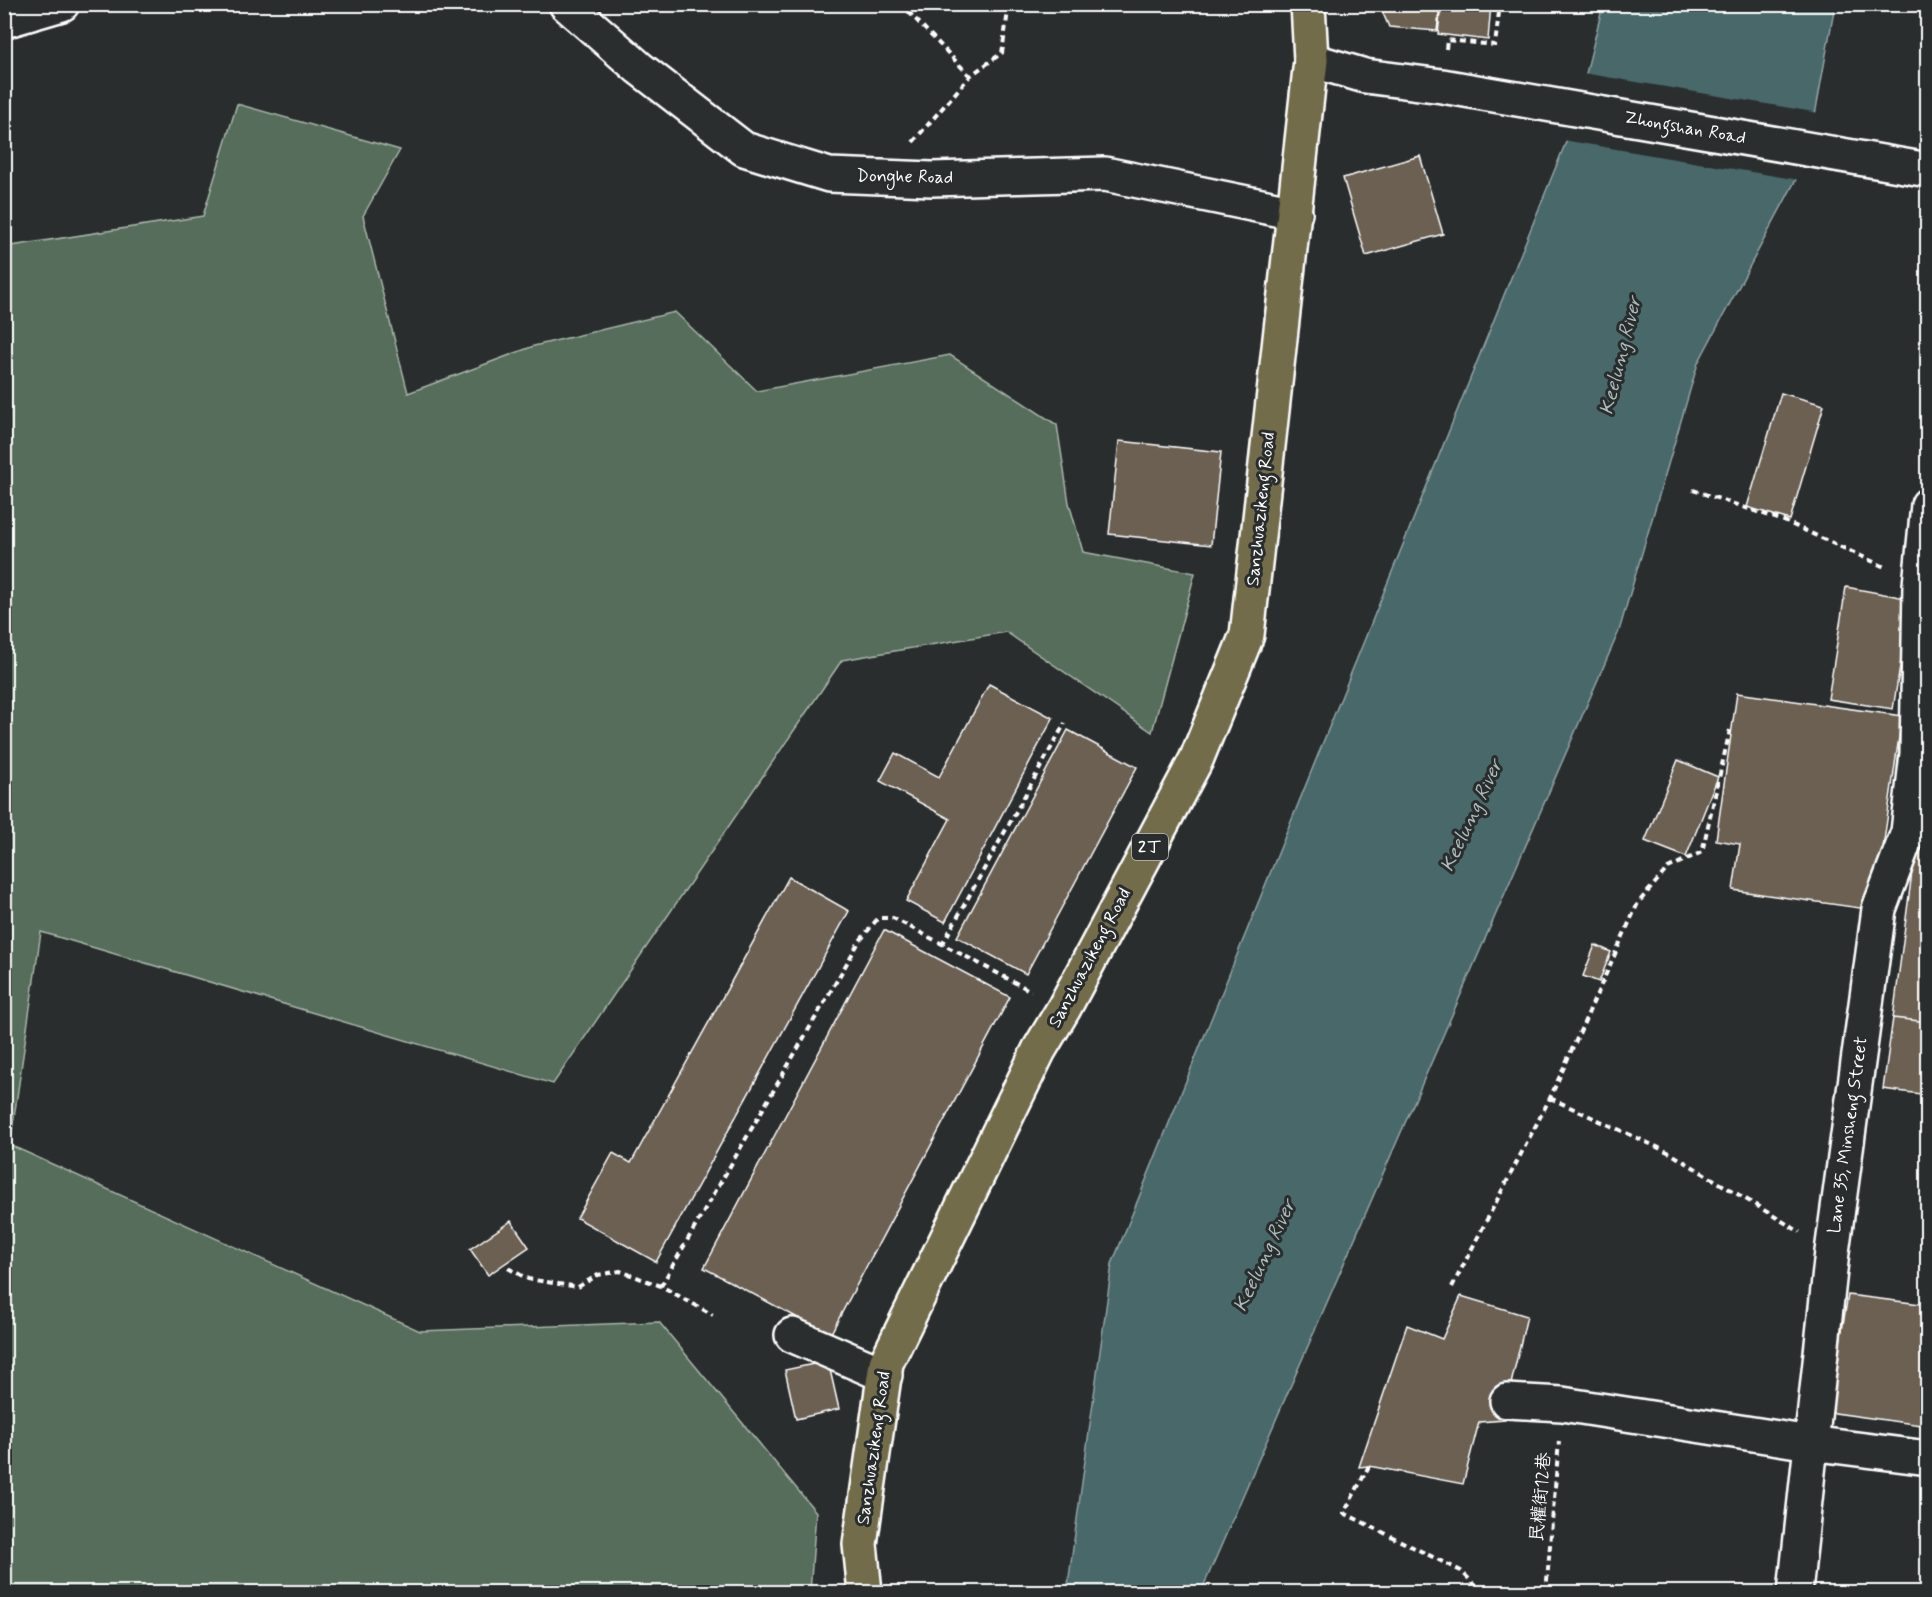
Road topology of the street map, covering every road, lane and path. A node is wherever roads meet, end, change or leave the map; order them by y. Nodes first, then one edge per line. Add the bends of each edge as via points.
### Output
1 (62, 4) edge
2 (566, 4) edge
3 (902, 4) edge
4 (1009, 4) edge
5 (1308, 4) edge
6 (1500, 4) edge
7 (4, 21) edge
8 (1311, 60) junction
9 (970, 76) junction
10 (1442, 86) junction
11 (1928, 170) edge
12 (883, 177) junction
13 (1295, 213) junction
14 (1693, 490) dead end
15 (1928, 505) edge
16 (1920, 585) junction
17 (1065, 723) dead end
18 (1730, 730) dead end
19 (1918, 832) edge
20 (942, 945) junction
21 (1064, 1008) junction
22 (1550, 1098) junction
23 (1832, 1252) junction
24 (508, 1268) dead end
25 (660, 1286) junction
26 (1452, 1287) dead end
27 (713, 1315) dead end
28 (792, 1335) dead end
29 (885, 1375) junction
30 (1511, 1401) dead end
31 (1562, 1404) junction
32 (1810, 1443) junction
33 (1928, 1458) edge
34 (1370, 1466) dead end
35 (865, 1593) edge
36 (1482, 1593) edge
37 (1546, 1593) edge
38 (1795, 1593) edge

1 - 7 street
2 - 12 street, Donghe Road via 639,68 744,149 830,175
3 - 9 path
4 - 9 path via 1002,53
5 - 8 main road, 2丁
6 - 10 path via 1495,45 1447,40
8 - 10 street, Zhongshan Road via 1365,76
8 - 13 main road, Sanzhuazikeng Road / 2丁
9 - 12 path
10 - 11 street, Zhongshan Road
12 - 13 street, Donghe Road via 1105,174
13 - 21 main road, Sanzhuazikeng Road / 2丁 via 1247,635 1196,760
14 - 16 path via 1784,521
15 - 16 street, Lane 35, Minsheng Street
16 - 19 street, Lane 35, Minsheng Street
17 - 20 path
18 - 22 path via 1702,852 1668,868 1638,903
19 - 23 street, Lane 35, Minsheng Street via 1879,909
20 - 21 path
20 - 25 path via 893,918 878,918 859,942
21 - 29 main road, Sanzhuazikeng Road / 2丁 via 1003,1123 886,1363
22 - 23 path via 1670,1153
22 - 26 path
23 - 32 street, Lane 35, Minsheng Street
24 - 25 path via 528,1279 553,1285 578,1287 598,1275 620,1271
25 - 27 path
28 - 29 street
29 - 35 main road, Sanzhuazikeng Road / 2丁 via 861,1544
30 - 31 street
31 - 32 street
31 - 37 path, 民權街12巷
32 - 33 street
32 - 38 street, Lane 35, Minsheng Street
34 - 36 path via 1344,1513 1461,1571

